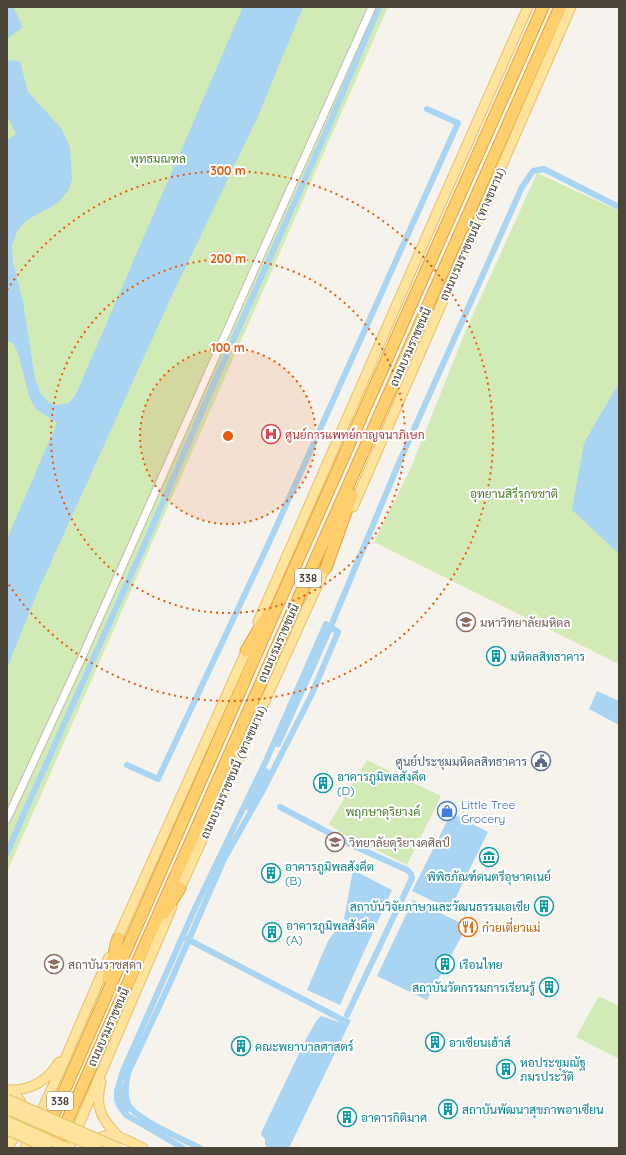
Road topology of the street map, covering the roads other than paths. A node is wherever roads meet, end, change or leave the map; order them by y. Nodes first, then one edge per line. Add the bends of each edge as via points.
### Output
1 (372, 7) edge
2 (528, 7) edge
3 (543, 7) edge
4 (560, 7) edge
5 (571, 7) edge
6 (381, 413) junction
7 (306, 544) junction
8 (326, 568) junction
9 (246, 651) junction
10 (7, 819) edge
11 (180, 888) junction
12 (118, 938) junction
13 (143, 947) junction
14 (102, 1005) junction
15 (74, 1038) junction
16 (110, 1054) junction
17 (7, 1093) edge
18 (7, 1109) edge
19 (7, 1121) edge
20 (7, 1130) edge
21 (119, 1137) junction
22 (7, 1146) edge
23 (25, 1148) edge
24 (40, 1148) edge
25 (47, 1148) edge
26 (55, 1148) edge
27 (68, 1148) edge
28 (88, 1148) edge
29 (97, 1148) edge
30 (119, 1148) edge
31 (143, 1148) edge

1 - 10 street
2 - 9 main road, 338
3 - 7 highway, ถนนบรมราชชนนี / 338
4 - 6 highway, ถนนบรมราชชนนี / 338
5 - 8 main road, ถนนบรมราชชนนี (ทางขนาน) / 338
6 - 8 highway
6 - 13 highway, ถนนบรมราชชนนี / 338
7 - 9 highway
7 - 14 highway, ถนนบรมราชชนนี / 338
8 - 11 main road, ถนนบรมราชชนนี (ทางขนาน) / 338
9 - 12 main road, 338
11 - 13 highway
11 - 16 main road, ถนนบรมราชชนนี (ทางขนาน) / 338
12 - 14 highway
12 - 15 main road, 338
13 - 26 highway, ถนนบรมราชชนนี / 338
14 - 24 highway, ถนนบรมราชชนนี / 338
15 - 17 main road via 48,1077 27,1089
15 - 23 main road
16 - 21 main road via 100,1088 99,1104 105,1121
16 - 27 main road
17 - 22 main road via 19,1099 23,1111 19,1131
17 - 30 main road, bridge
18 - 29 main road, bridge
19 - 27 main road, bridge
20 - 25 main road, bridge
21 - 28 main road via 101,1136
21 - 31 main road

